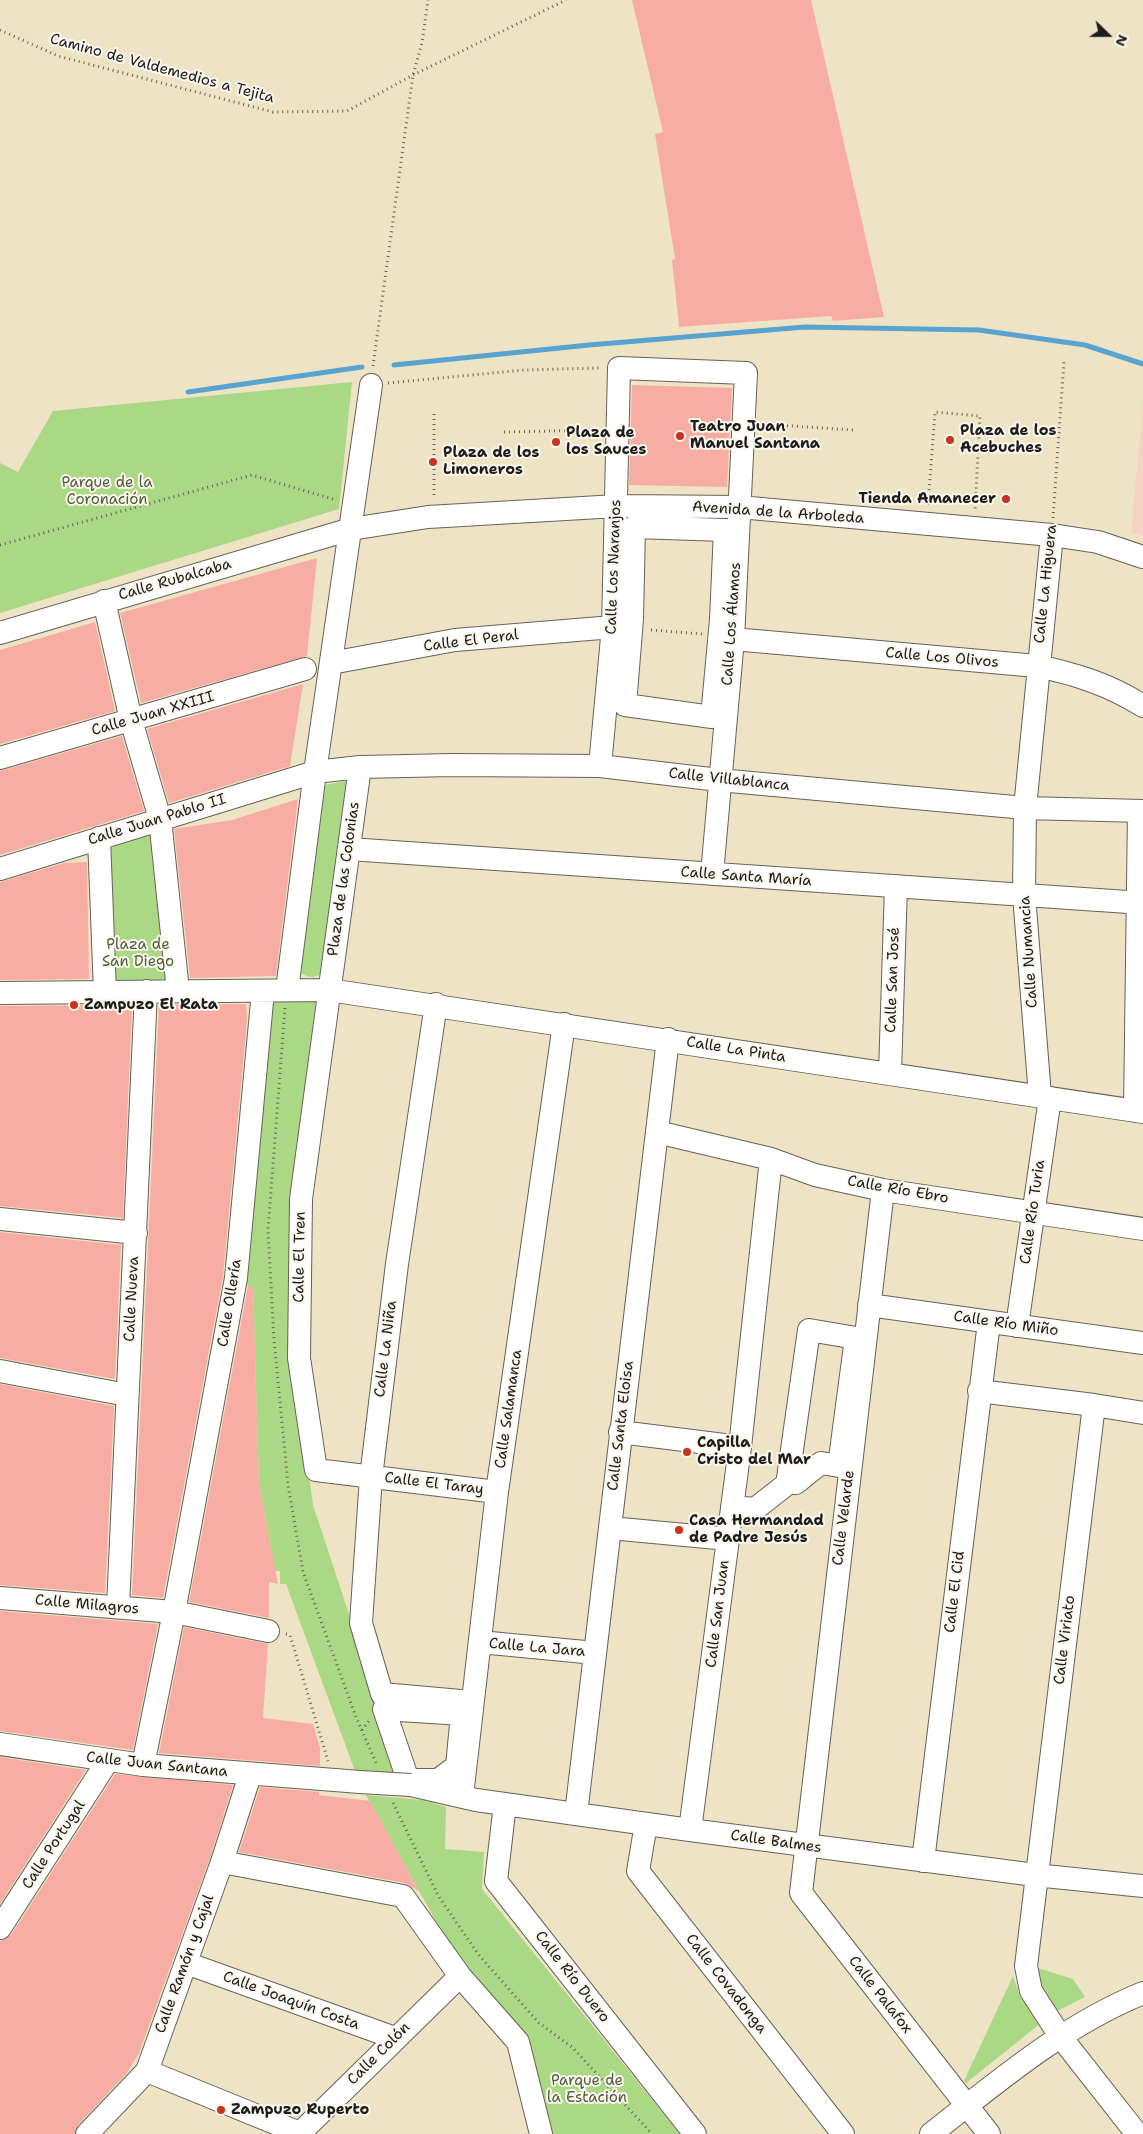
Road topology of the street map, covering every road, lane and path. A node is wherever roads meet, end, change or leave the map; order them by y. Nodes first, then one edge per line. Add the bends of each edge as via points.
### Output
1 (428, 0) edge
2 (566, 0) edge
3 (0, 30) edge
4 (413, 75) junction
5 (1064, 361) dead end
6 (619, 368) junction
7 (371, 385) junction
8 (434, 414) dead end
9 (743, 423) junction
10 (618, 430) junction
11 (853, 430) dead end
12 (504, 432) dead end
13 (617, 506) junction
14 (739, 507) junction
15 (435, 516) junction
16 (926, 524) junction
17 (974, 528) junction
18 (351, 529) junction
19 (1052, 535) junction
20 (0, 546) edge
21 (1143, 557) edge
22 (104, 601) junction
23 (622, 628) junction
24 (0, 633) edge
25 (726, 637) junction
26 (331, 663) junction
27 (1037, 666) junction
28 (305, 669) dead end
29 (1143, 706) edge
30 (132, 720) junction
31 (0, 758) edge
32 (600, 766) junction
33 (360, 767) junction
34 (315, 772) junction
35 (718, 780) junction
36 (1025, 808) junction
37 (1141, 811) edge
38 (160, 819) junction
39 (99, 838) junction
40 (349, 849) junction
41 (0, 869) edge
42 (712, 874) junction
43 (896, 886) junction
44 (1024, 895) junction
45 (1140, 903) edge
46 (287, 990) junction
47 (329, 990) junction
48 (178, 991) junction
49 (263, 991) junction
50 (105, 992) junction
51 (146, 992) junction
52 (0, 993) edge
53 (436, 1004) junction
54 (564, 1024) junction
55 (668, 1039) junction
56 (890, 1073) junction
57 (1045, 1097) junction
58 (1139, 1111) edge
59 (657, 1132) junction
60 (771, 1159) junction
61 (883, 1190) junction
62 (1033, 1213) junction
63 (0, 1219) edge
64 (1143, 1229) edge
65 (136, 1233) junction
66 (869, 1305) junction
67 (989, 1322) junction
68 (1017, 1326) junction
69 (1143, 1343) edge
70 (0, 1371) edge
71 (979, 1390) junction
72 (127, 1395) junction
73 (1094, 1405) junction
74 (1143, 1413) edge
75 (620, 1432) junction
76 (740, 1447) junction
77 (371, 1477) junction
78 (792, 1480) junction
79 (497, 1492) junction
80 (732, 1507) junction
81 (610, 1528) junction
82 (728, 1539) junction
83 (0, 1598) edge
84 (118, 1607) junction
85 (174, 1612) junction
86 (268, 1630) joint
87 (480, 1642) junction
88 (595, 1653) junction
89 (467, 1708) junction
90 (0, 1744) edge
91 (107, 1762) junction
92 (143, 1766) junction
93 (250, 1775) junction
94 (370, 1776) junction
95 (323, 1780) junction
96 (390, 1796) dead end
97 (462, 1796) junction
98 (505, 1804) junction
99 (576, 1814) junction
100 (646, 1824) junction
101 (690, 1830) junction
102 (805, 1846) junction
103 (923, 1861) junction
104 (222, 1862) junction
105 (1036, 1875) junction
106 (1143, 1886) edge
107 (0, 1928) edge
108 (186, 1963) junction
109 (460, 1976) junction
110 (1143, 1993) edge
111 (1060, 2036) junction
112 (395, 2038) junction
113 (147, 2071) junction
114 (967, 2106) junction
115 (87, 2134) edge
116 (301, 2134) edge
117 (542, 2134) edge
118 (652, 2134) edge
119 (695, 2134) edge
120 (843, 2134) edge
121 (931, 2134) edge
122 (989, 2134) edge
123 (1137, 2134) edge

1 - 4 path via 422,43
2 - 4 path, Camino de Valdemedios a Tejita
3 - 4 path, Camino de Valdemedios a Tejita via 58,56 274,112 347,111
4 - 7 path
5 - 19 path, Calle La Higuera
6 - 7 path via 524,370
6 - 9 street, Calle Los Álamos via 746,373
6 - 10 street, Calle Los Naranjos
7 - 18 street
8 - 15 path
9 - 11 path
9 - 14 street, Calle Los Álamos
10 - 12 path
10 - 13 street, Calle Los Naranjos
13 - 14 street, Avenida de la Arboleda
13 - 15 street, Avenida de la Arboleda
13 - 23 street, Calle Los Naranjos
14 - 16 street, Avenida de la Arboleda
14 - 25 street, Calle Los Álamos
15 - 18 street, Avenida de la Arboleda
16 - 17 street, Avenida de la Arboleda
16 - 17 path via 935,412 980,416
17 - 19 street, Avenida de la Arboleda
18 - 20 path via 342,504 334,498 252,475
18 - 22 street, Calle Rubalcaba
18 - 26 street
19 - 21 street, Avenida de la Arboleda via 1098,542
19 - 27 street, Calle La Higuera
22 - 24 street, Calle Rubalcaba
22 - 30 street
23 - 25 path
23 - 25 street via 625,704 712,717
23 - 25 street via 634,527 725,530
23 - 26 street, Calle El Peral via 455,640
23 - 32 street, Calle Los Naranjos
25 - 27 street, Calle Los Olivos
25 - 35 street, Calle Los Álamos
26 - 34 street
27 - 29 street, Calle Los Olivos via 1072,673 1119,691
27 - 36 street, Calle La Higuera
28 - 30 street, Calle Juan XXIII
30 - 31 street, Calle Juan XXIII
30 - 38 street
32 - 33 street, Calle Villablanca
32 - 35 street, Calle Villablanca
33 - 34 street, Calle Villablanca
33 - 40 street, Plaza de las Colonias
34 - 38 street, Calle Juan Pablo II
34 - 46 street
35 - 36 street, Calle Villablanca
35 - 42 street, Calle Los Álamos
36 - 37 street, Calle Villablanca
36 - 44 street, Calle Numancia
37 - 45 street
38 - 39 street, Calle Juan Pablo II
38 - 48 street
39 - 41 street, Calle Juan Pablo II
39 - 50 street
40 - 42 street, Calle Santa María
40 - 47 street, Plaza de las Colonias
42 - 43 street, Calle Santa María
43 - 44 street, Calle Santa María
43 - 56 street, Calle San José
44 - 45 street, Calle Santa María
44 - 57 street, Calle Numancia
45 - 58 street
46 - 47 street, Calle La Pinta
46 - 49 street, Calle La Pinta
46 - 94 path via 268,1230 274,1340 288,1485 303,1572 356,1717
47 - 53 street, Calle La Pinta
47 - 77 street, Calle El Tren via 301,1200 299,1358 316,1470
48 - 49 street, Calle La Pinta
48 - 51 street, Calle La Pinta
49 - 85 street, Calle Ollería via 236,1278
50 - 51 street, Calle La Pinta
50 - 52 street, Calle La Pinta
51 - 65 street, Calle Nueva
53 - 54 street, Calle La Pinta
53 - 77 street, Calle La Niña via 397,1264
54 - 55 street, Calle La Pinta
54 - 79 street, Calle Salamanca
55 - 56 street, Calle La Pinta
55 - 59 street, Calle Santa Eloisa
56 - 57 street, Calle La Pinta
57 - 58 street, Calle La Pinta
57 - 62 street, Calle Río Turia
59 - 60 street, Calle Río Ebro
59 - 75 street, Calle Santa Eloisa
60 - 61 street, Calle Río Ebro via 815,1174
60 - 76 street, Calle San Juan
61 - 62 street, Calle Río Ebro
61 - 66 street, Calle Velarde
62 - 64 street, Calle Río Ebro
62 - 68 street, Calle Río Turia
63 - 65 street
65 - 72 street, Calle Nueva
66 - 67 street, Calle Río Miño
66 - 102 street, Calle Velarde
67 - 68 street, Calle Río Miño
67 - 71 street, Calle El Cid
68 - 69 street, Calle Río Miño
70 - 72 street
71 - 73 street
71 - 103 street, Calle El Cid
72 - 84 street, Calle Nueva
73 - 74 street
73 - 105 street, Calle Viriato
75 - 76 street
75 - 81 street, Calle Santa Eloisa
76 - 80 street, Calle San Juan
77 - 79 street, Calle El Taray
77 - 89 street, Calle La Niña via 361,1623 382,1694
78 - 78 street via 788,1478 810,1330 856,1338 839,1466 821,1463 796,1483
78 - 80 street via 755,1509
79 - 87 street, Calle Salamanca
80 - 82 street, Calle San Juan
81 - 82 street
81 - 88 street, Calle Santa Eloisa
82 - 101 street, Calle San Juan
83 - 84 street, Calle Milagros
84 - 85 street, Calle Milagros
85 - 86 street
85 - 92 street, Calle Ollería
86 - 95 path via 290,1635 331,1770
87 - 88 street, Calle La Jara
87 - 89 street, Calle Salamanca
88 - 99 street, Calle Santa Eloisa
89 - 97 street, Calle Salamanca
90 - 91 street, Calle Juan Santana
91 - 92 street, Calle Juan Santana
91 - 107 street, Calle Portugal
92 - 93 street, Calle Juan Santana
93 - 95 street, Calle Juan Santana
93 - 104 street, Calle Ramón y Cajal
94 - 95 street, Calle Juan Santana
94 - 97 street, Calle Balmes, bridge
96 - 118 path via 439,1897 478,1954 539,2023 572,2048
97 - 98 street, Calle Balmes
98 - 99 street, Calle Balmes
98 - 119 street, Calle Río Duero via 496,1881
99 - 100 street, Calle Balmes
100 - 101 street, Calle Balmes
100 - 120 street, Calle Covadonga via 638,1871
101 - 102 street, Calle Balmes
102 - 103 street, Calle Balmes
102 - 114 street, Calle Palafox via 801,1893
103 - 105 street, Calle Balmes
104 - 108 street, Calle Ramón y Cajal
104 - 109 street via 403,1896
105 - 106 street, Calle Balmes
105 - 111 street, Calle Viriato via 1026,1966 1031,1991
108 - 112 street, Calle Joaquín Costa
108 - 113 street, Calle Ramón y Cajal
109 - 112 street, Calle Colón
109 - 117 street via 518,2042
110 - 111 street via 1115,2004
111 - 114 street
111 - 123 street, Calle Viriato
112 - 116 street, Calle Colón
113 - 115 street, Calle Ramón y Cajal
113 - 116 street
114 - 121 street
114 - 122 street, Calle Palafox

